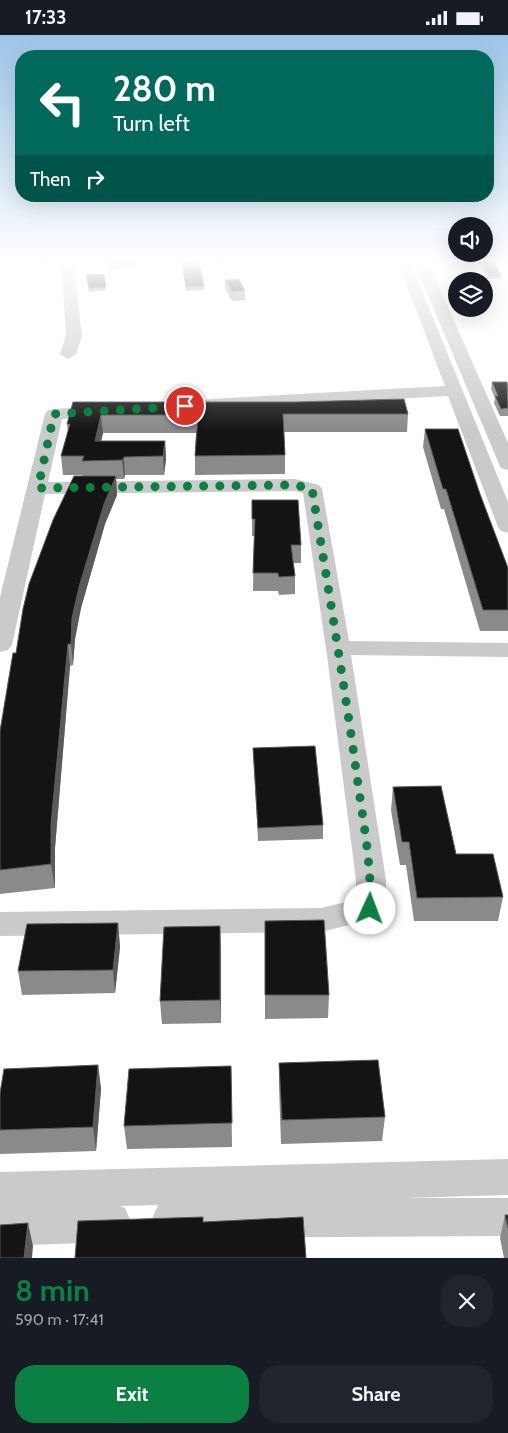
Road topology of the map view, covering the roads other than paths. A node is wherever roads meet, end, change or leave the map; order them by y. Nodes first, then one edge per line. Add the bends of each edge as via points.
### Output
1 (72, 316) edge
2 (427, 316) edge
3 (444, 316) edge
4 (68, 354) dead end
5 (454, 391) junction
6 (190, 406) edge
7 (122, 410) edge
8 (508, 465) edge
9 (38, 488) junction
10 (508, 527) edge
11 (0, 645) edge
12 (338, 648) junction
13 (508, 650) edge
14 (0, 924) edge
15 (508, 1177) edge
16 (0, 1191) edge
17 (508, 1217) edge
18 (0, 1226) edge

1 - 4 street via 74,336
2 - 5 street
3 - 8 street
5 - 6 street
5 - 10 street
7 - 9 street via 54,414
9 - 11 street
9 - 12 street via 295,485 312,489
12 - 13 street
12 - 14 street via 371,880 370,909 321,920
15 - 16 street
17 - 18 street via 170,1219

